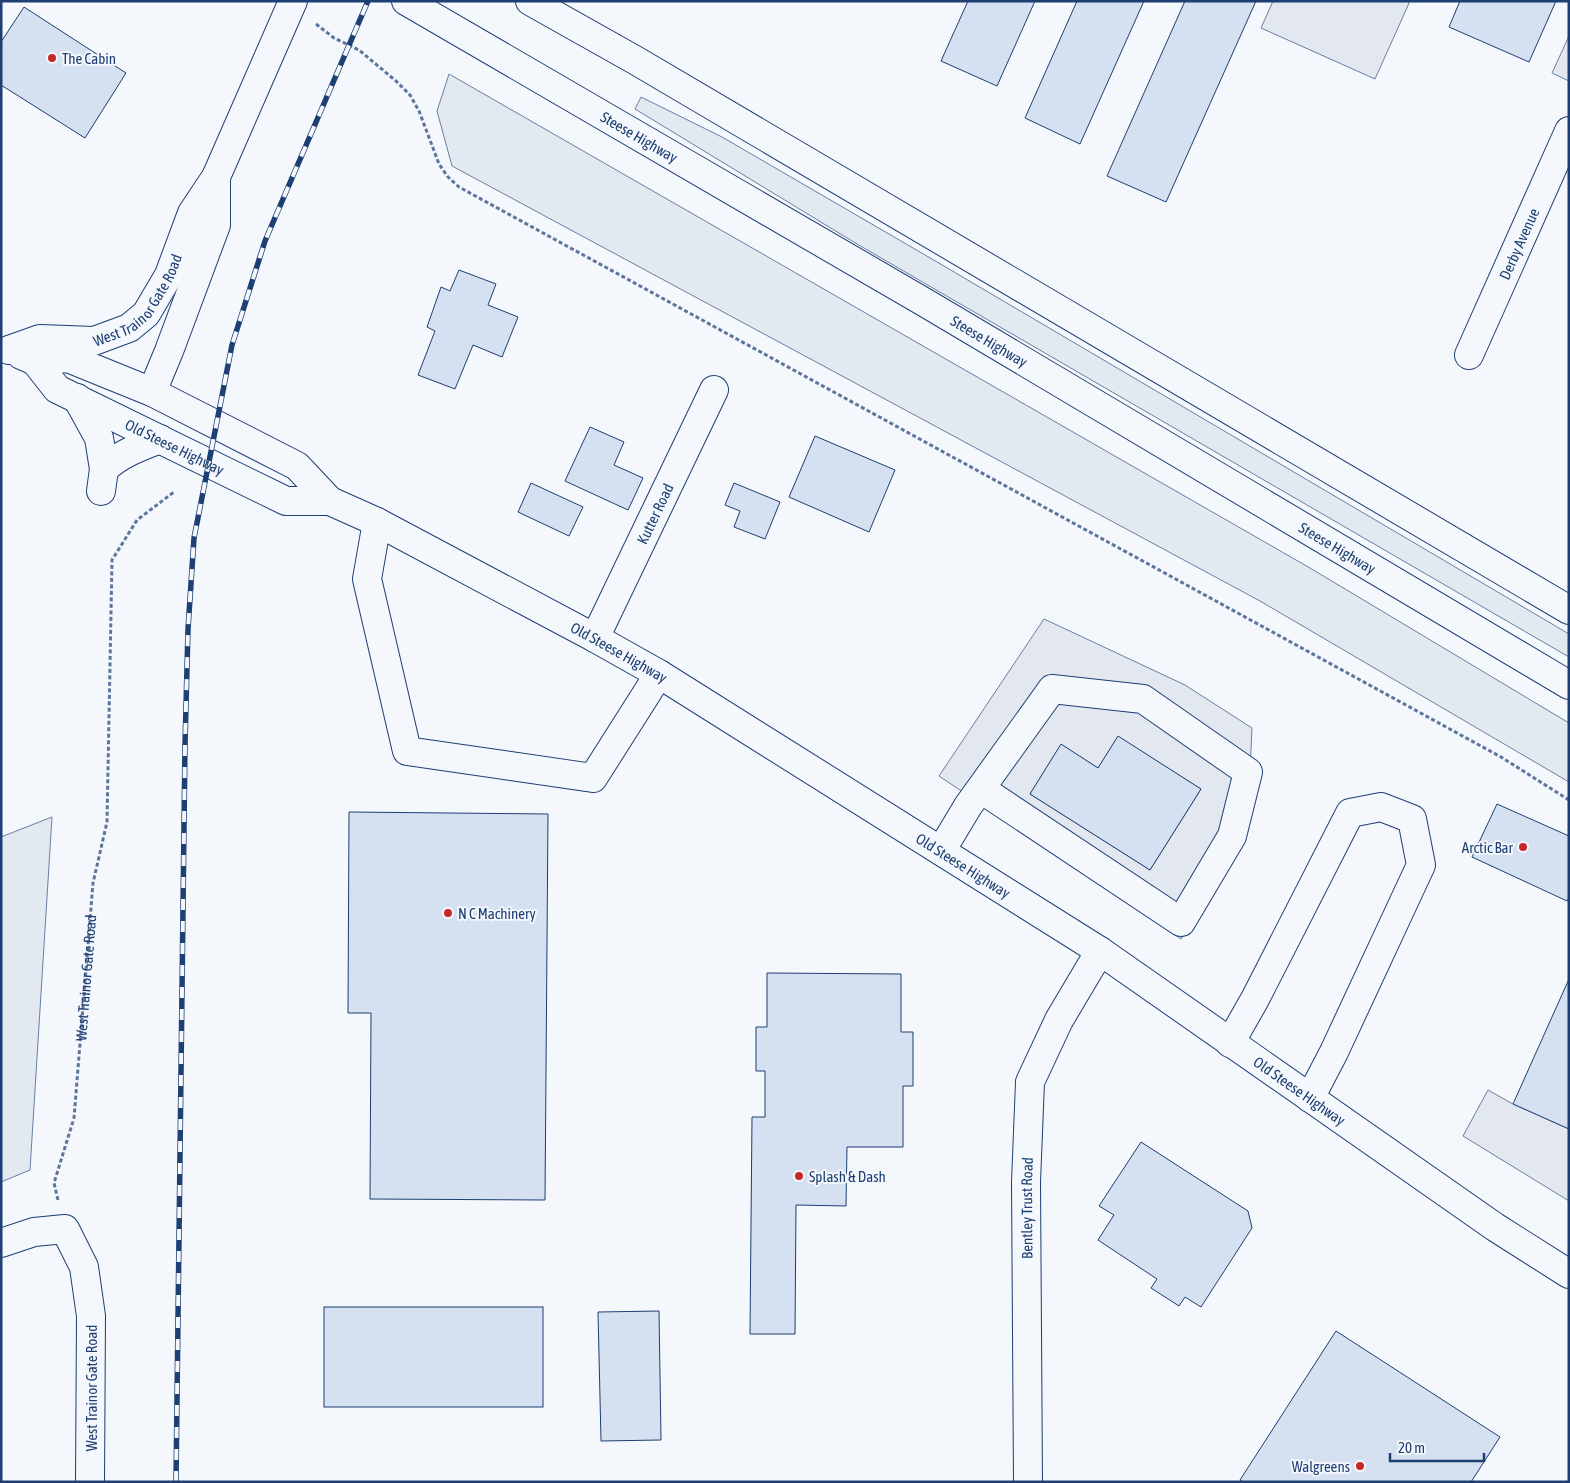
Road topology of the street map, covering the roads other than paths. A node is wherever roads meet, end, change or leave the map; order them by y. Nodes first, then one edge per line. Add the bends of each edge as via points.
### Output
1 (293, 1) edge
2 (406, 1) edge
3 (530, 1) edge
4 (1569, 130) edge
5 (216, 177) junction
6 (5, 348) edge
7 (1469, 356) dead end
8 (34, 362) junction
9 (714, 390) dead end
10 (152, 392) junction
11 (67, 394) junction
12 (160, 439) junction
13 (330, 500) junction
14 (377, 522) junction
15 (1569, 610) edge
16 (596, 638) junction
17 (659, 674) junction
18 (1569, 684) edge
19 (981, 789) junction
20 (941, 851) junction
21 (1100, 951) junction
22 (1230, 1043) junction
23 (1310, 1098) junction
24 (1, 1243) edge
25 (1569, 1274) edge
26 (90, 1482) edge
27 (1028, 1482) edge

1 - 5 main road, West Trainor Gate Road
2 - 18 main road, Steese Highway via 924,302
3 - 15 main road
4 - 7 main road, Derby Avenue
5 - 6 main road, West Trainor Gate Road via 192,213 169,275 146,314 129,328 94,341 40,339
5 - 10 main road, West Trainor Gate Road via 216,224
6 - 8 main road, Old Steese Highway
8 - 10 main road, Old Steese Highway via 68,358
8 - 11 main road, Old Steese Highway
9 - 16 main road, Kutter Road
10 - 11 main road via 124,398 84,384
10 - 13 main road, Old Steese Highway via 297,466
11 - 12 main road, Old Steese Highway
11 - 12 main road via 99,438 102,480 115,459
12 - 13 main road, Old Steese Highway via 286,501
13 - 14 main road, Old Steese Highway
14 - 16 main road, Old Steese Highway
14 - 17 main road via 367,579 407,751 593,778
16 - 17 main road, Old Steese Highway
17 - 20 main road, Old Steese Highway
19 - 19 main road via 1052,689 1143,699 1248,772 1232,836 1181,922
19 - 20 main road
20 - 21 main road, Old Steese Highway
21 - 22 main road, Old Steese Highway
21 - 27 main road, Bentley Trust Road via 1059,1020 1030,1082 1026,1182
22 - 23 main road, Old Steese Highway
22 - 23 main road via 1350,814 1381,807 1412,819 1421,865
23 - 25 main road, Old Steese Highway via 1495,1227
24 - 26 main road, West Trainor Gate Road via 34,1232 66,1229 84,1267 91,1316

